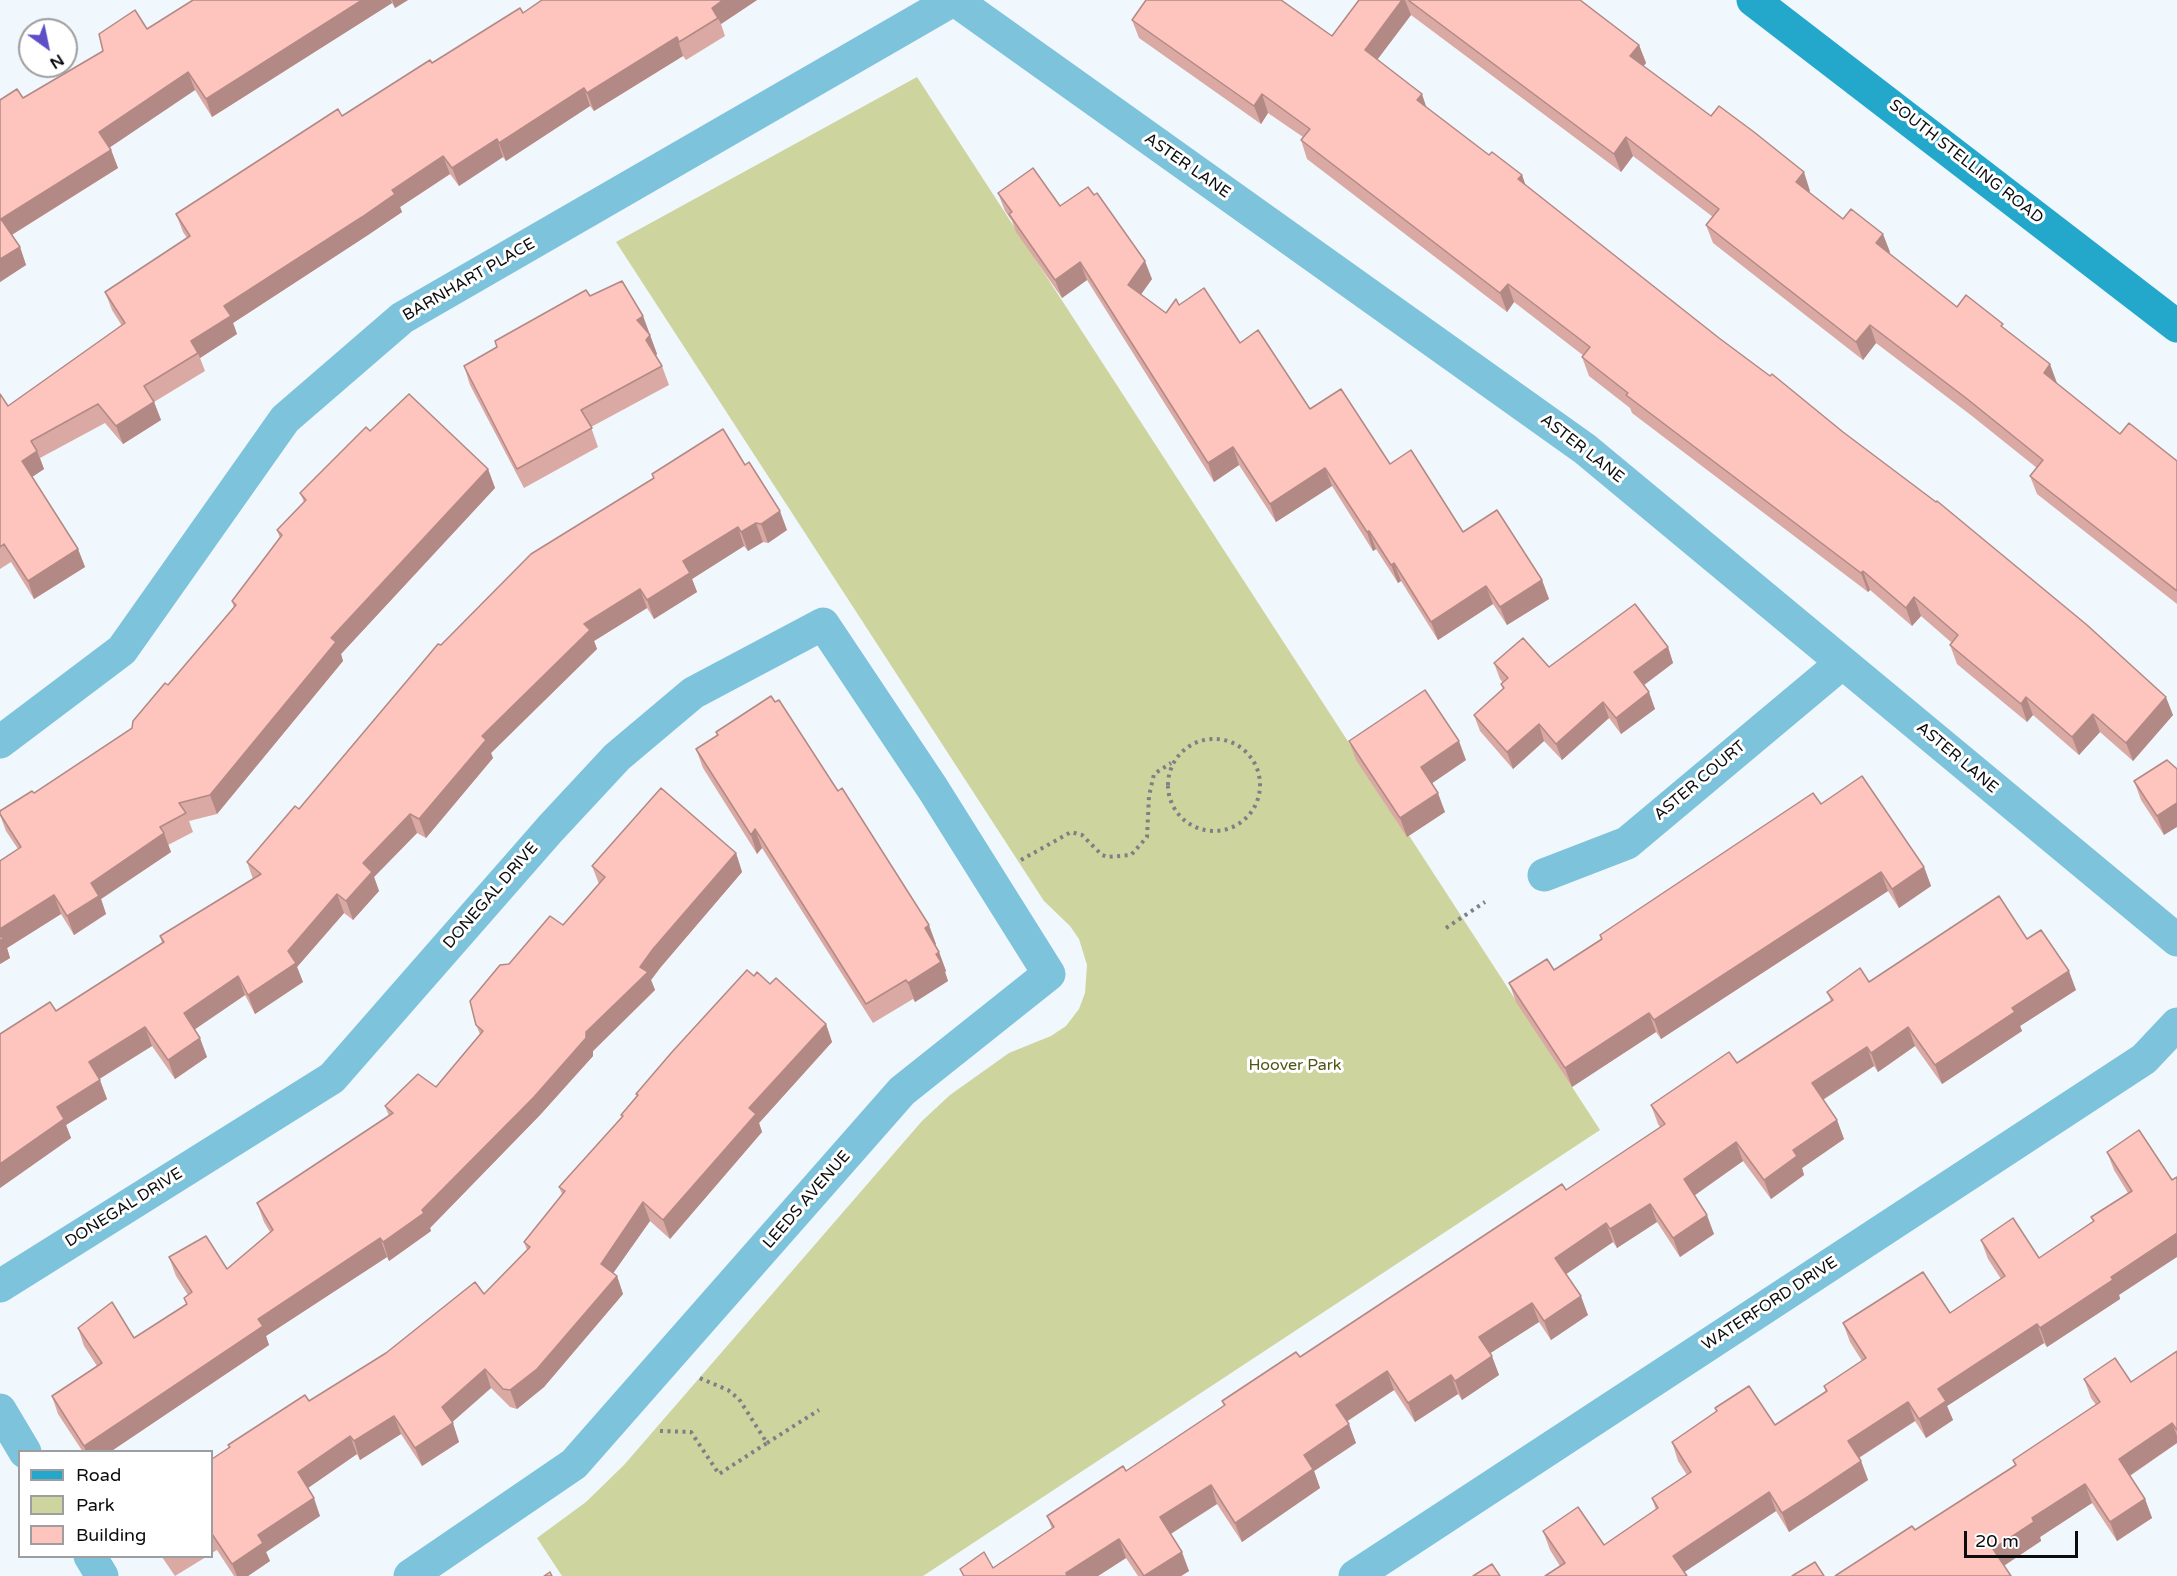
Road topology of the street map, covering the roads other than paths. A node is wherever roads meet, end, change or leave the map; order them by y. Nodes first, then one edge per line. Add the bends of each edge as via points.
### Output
1 (954, 0) edge
2 (1753, 0) edge
3 (2177, 326) edge
4 (1842, 663) junction
5 (0, 741) edge
6 (933, 789) joint
7 (1544, 875) dead end
8 (2177, 940) edge
9 (2177, 1024) edge
10 (0, 1286) edge
11 (0, 1410) edge
12 (24, 1450) edge
13 (91, 1558) edge
14 (102, 1576) edge
15 (410, 1576) edge
16 (1355, 1576) edge

1 - 4 street, ASTER LANE via 1585,449
1 - 5 street, BARNHART PLACE via 402,318 285,419 122,650
2 - 3 main road, SOUTH STELLING ROAD
4 - 7 street, ASTER COURT via 1627,843
4 - 8 street, ASTER LANE
6 - 10 street, DONEGAL DRIVE via 823,624 693,693 587,789 332,1078
6 - 15 street, LEEDS AVENUE via 1049,974 902,1091 574,1464
9 - 16 street, WATERFORD DRIVE via 2144,1059
11 - 12 street
13 - 14 street

